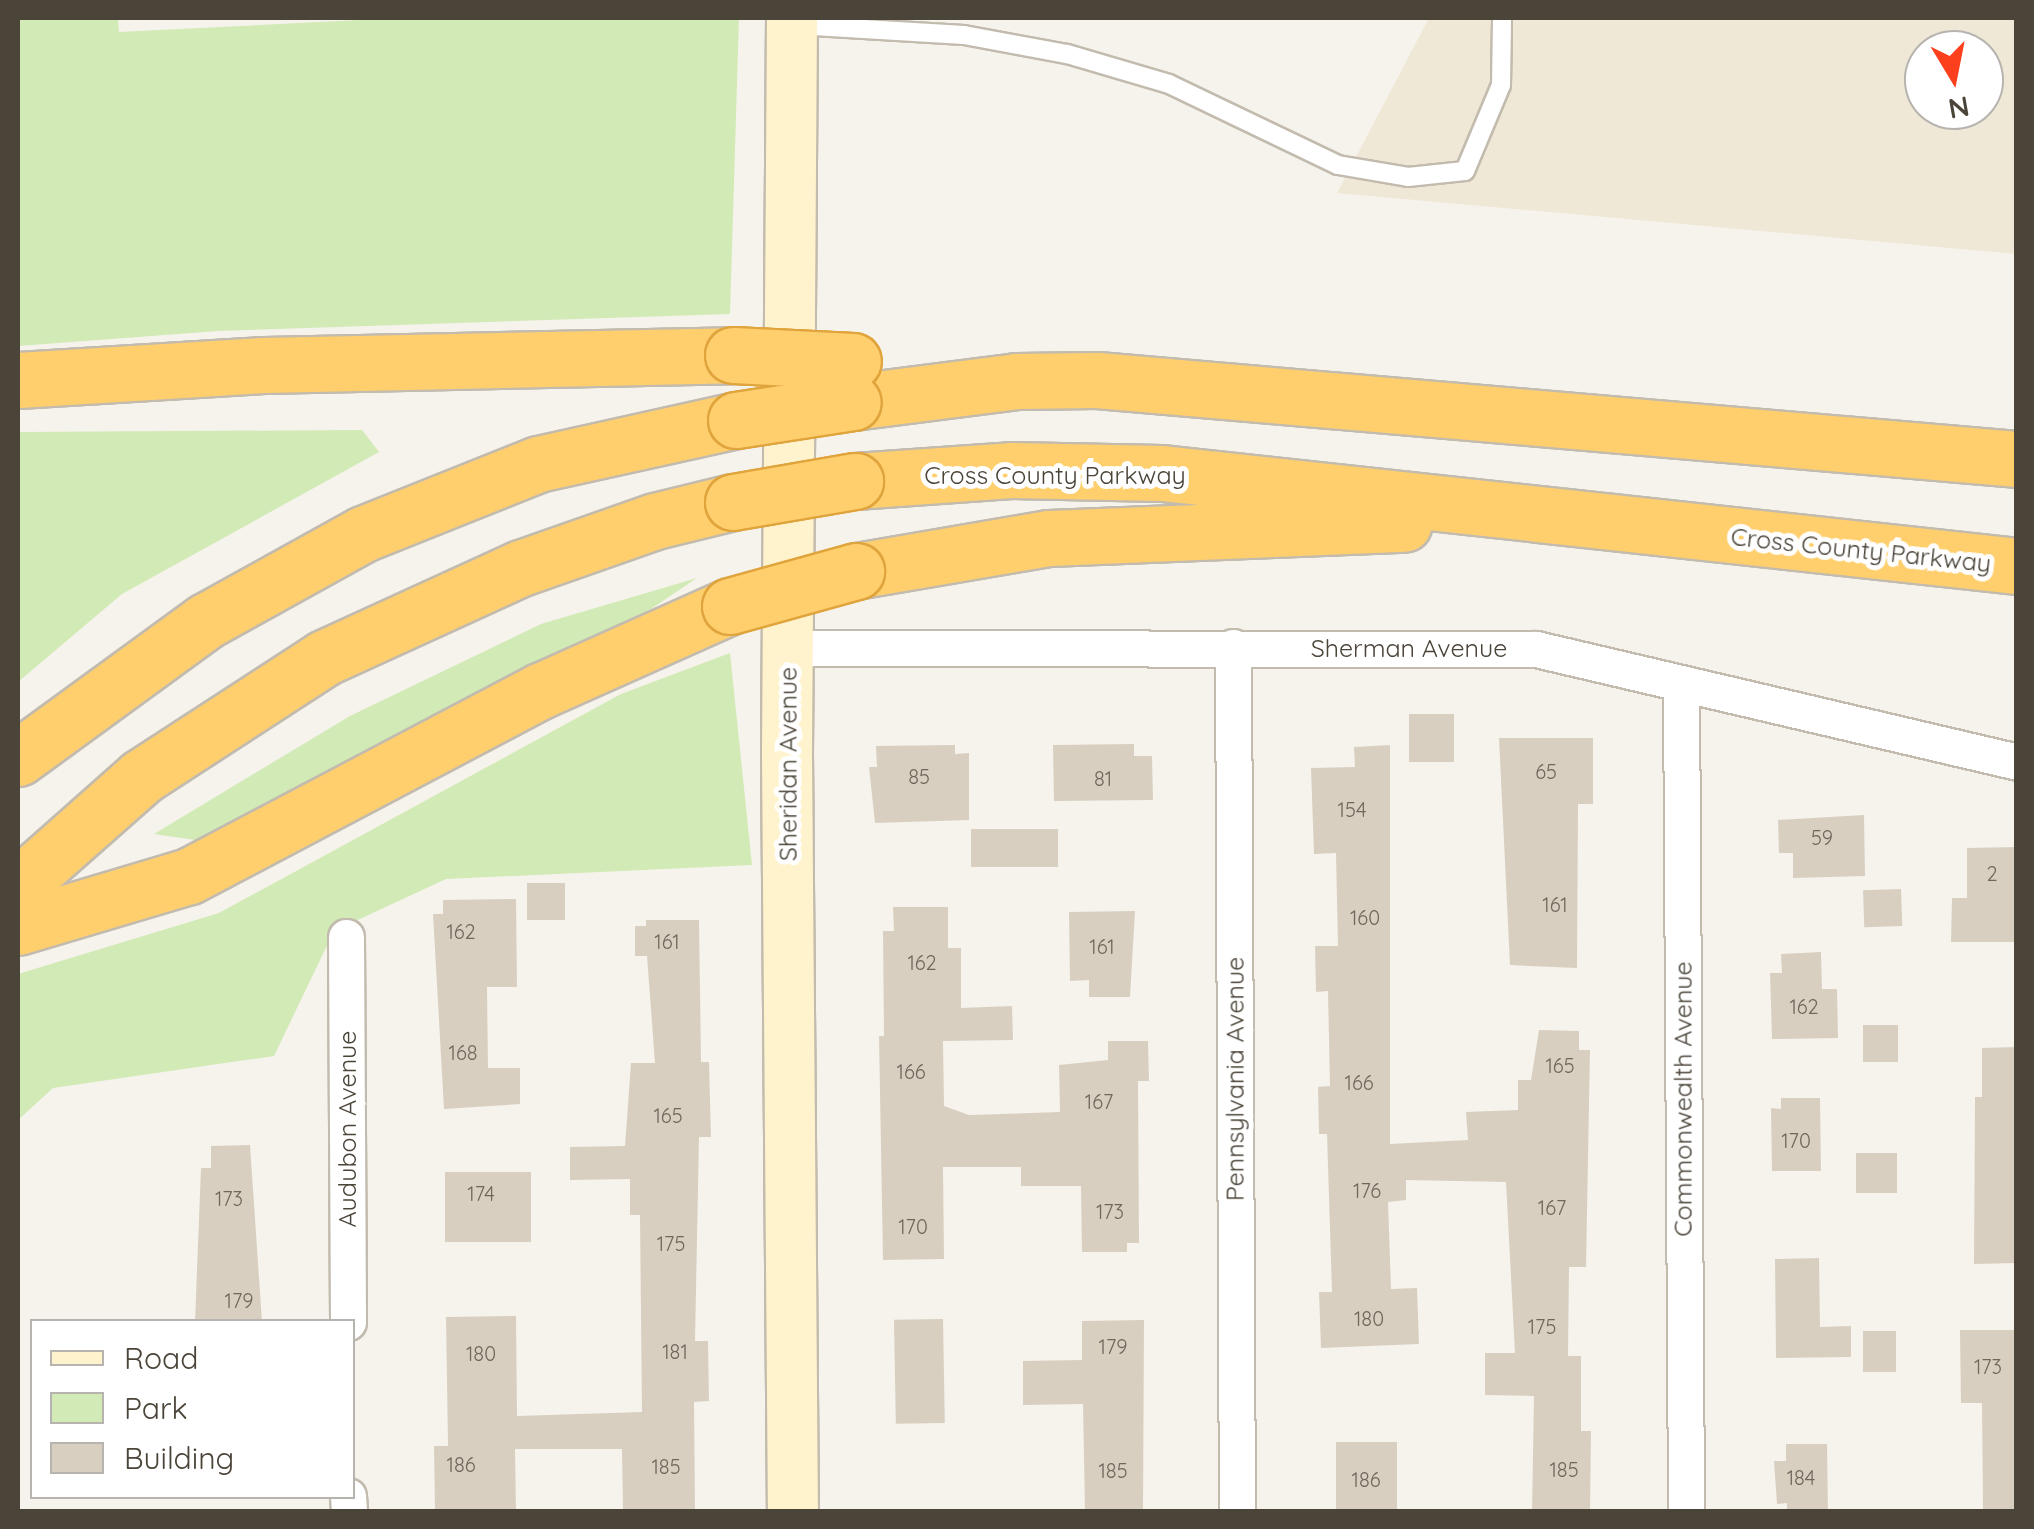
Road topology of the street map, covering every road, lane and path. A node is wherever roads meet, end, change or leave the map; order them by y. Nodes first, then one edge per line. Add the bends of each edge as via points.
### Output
1 (1502, 18) edge
2 (792, 21) edge
3 (18, 380) edge
4 (853, 381) junction
5 (2016, 459) edge
6 (1532, 515) junction
7 (2016, 566) edge
8 (788, 648) junction
9 (1233, 648) junction
10 (1682, 686) junction
11 (18, 758) edge
12 (2016, 762) edge
13 (29, 876) edge
14 (18, 927) edge
15 (346, 936) dead end
16 (348, 1319) edge
17 (793, 1512) edge
18 (1237, 1512) edge
19 (1686, 1512) edge

1 - 2 lane via 1501,85 1466,171 1408,177 1338,165 1169,84 1067,54 964,35
2 - 8 street, Sheridan Avenue
3 - 4 highway, bridge via 264,366 733,355
4 - 5 highway via 1096,380
4 - 11 highway, bridge via 736,420 552,460 363,534 206,621
6 - 7 highway, Cross County Parkway
6 - 13 highway, Cross County Parkway, bridge via 1162,473 1011,470 855,481 733,502 655,521 521,568 324,658 142,778
6 - 14 highway, bridge via 1283,532 1049,538 856,571 730,606 554,684 189,876
8 - 9 street, Sherman Avenue
8 - 17 street, Sheridan Avenue
9 - 10 street, Sherman Avenue via 1536,649
9 - 18 street, Pennsylvania Avenue
10 - 12 street, Sherman Avenue
10 - 19 street, Commonwealth Avenue
15 - 16 street, Audubon Avenue

